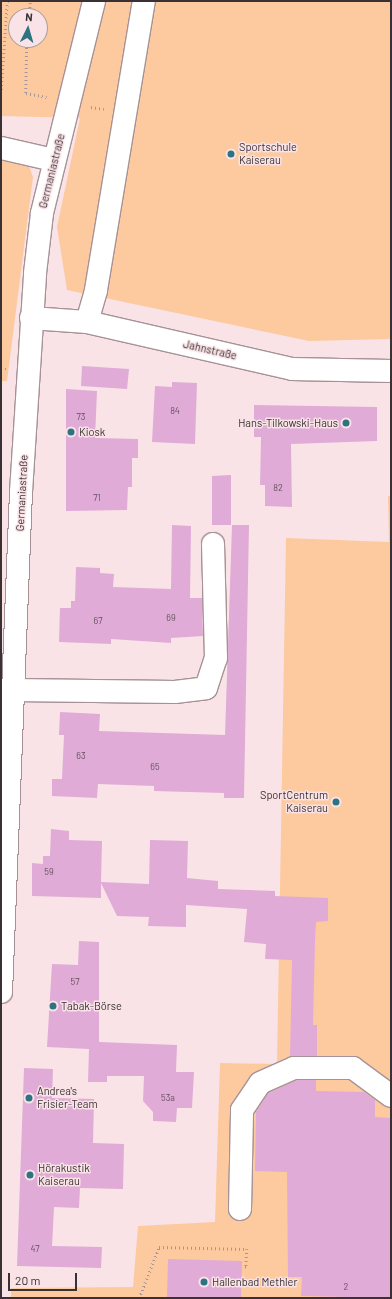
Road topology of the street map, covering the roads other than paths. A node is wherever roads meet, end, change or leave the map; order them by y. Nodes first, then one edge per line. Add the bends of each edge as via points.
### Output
1 (94, 1) edge
2 (144, 1) edge
3 (1, 148) edge
4 (54, 160) junction
5 (31, 318) junction
6 (87, 322) junction
7 (391, 371) edge
8 (213, 544) dead end
9 (13, 690) junction
10 (1, 992) edge
11 (391, 1096) edge
12 (240, 1209) dead end

1 - 4 street, Germaniastraße
2 - 6 street via 96,290
3 - 4 street
4 - 5 street, Germaniastraße via 42,213
5 - 6 street, Jahnstraße
5 - 9 street, Germaniastraße
6 - 7 street, Jahnstraße via 292,369
8 - 9 street via 216,658 206,688 175,692
9 - 10 street, Germaniastraße
11 - 12 street via 353,1068 294,1068 260,1083 242,1110

